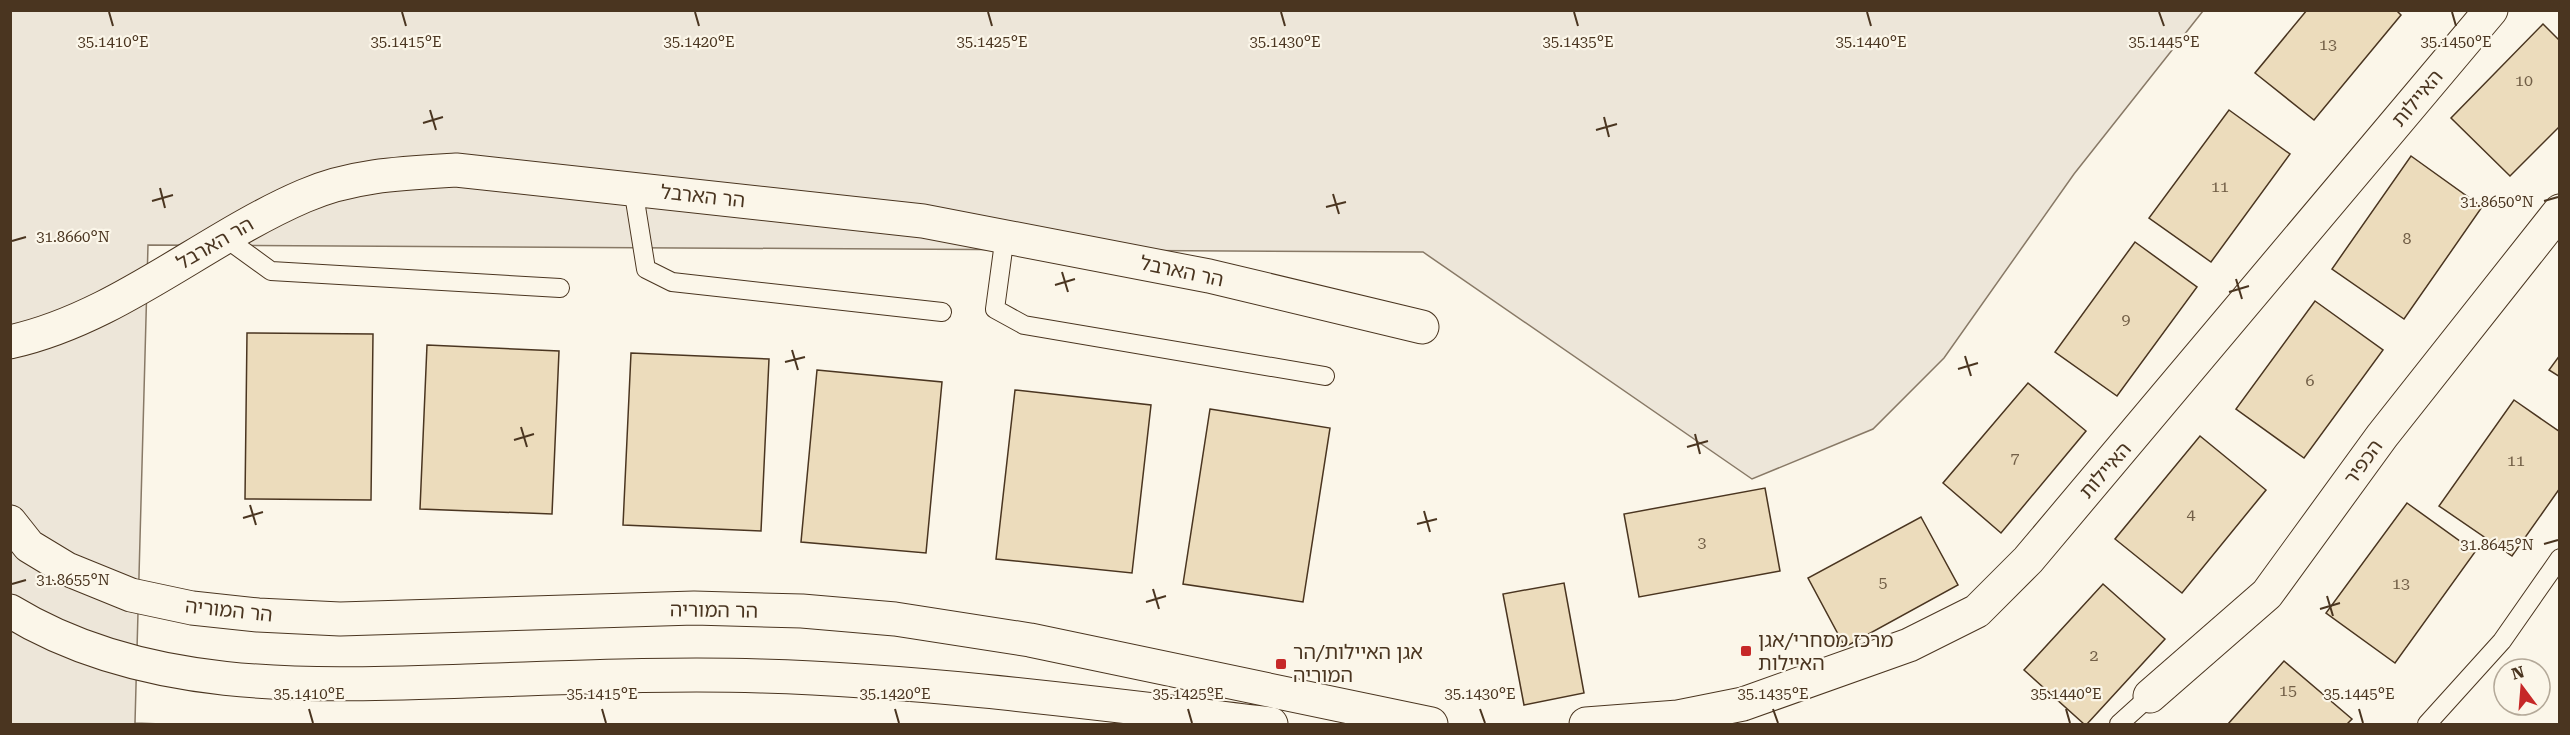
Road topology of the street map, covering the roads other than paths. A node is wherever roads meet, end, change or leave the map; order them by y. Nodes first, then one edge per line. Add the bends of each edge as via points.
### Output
1 (2491, 10) edge
2 (633, 188) junction
3 (2559, 211) edge
4 (1005, 236) junction
5 (224, 237) junction
6 (560, 288) dead end
7 (942, 312) dead end
8 (1422, 327) dead end
9 (10, 342) edge
10 (1325, 376) dead end
11 (10, 522) edge
12 (2559, 558) edge
13 (10, 611) edge
14 (2150, 696) joint
15 (1271, 724) edge
16 (1431, 724) edge
17 (1586, 724) edge
18 (2119, 724) edge
19 (2427, 724) edge

1 - 17 street, האיילות via 2028,560 1977,611 1909,645 1743,704 1678,717
2 - 4 street, הר הארבל via 923,220
2 - 5 street, הר הארבל via 456,170 400,173 352,180 305,195
2 - 7 lane via 646,269 672,282
3 - 14 street, הכפיר via 2382,436 2267,594
4 - 8 street, הר הארבל via 1209,276
4 - 10 lane via 995,309 1024,325
5 - 6 lane via 271,271
5 - 9 street, הר הארבל via 103,308
11 - 16 street, הר המוריה via 29,546 67,569 131,595 192,608 340,619 694,608 895,619 1030,640
12 - 19 lane via 2502,641
13 - 15 street via 37,628 111,657 180,673 252,681 338,685 694,674 798,677 1047,698
14 - 18 lane

